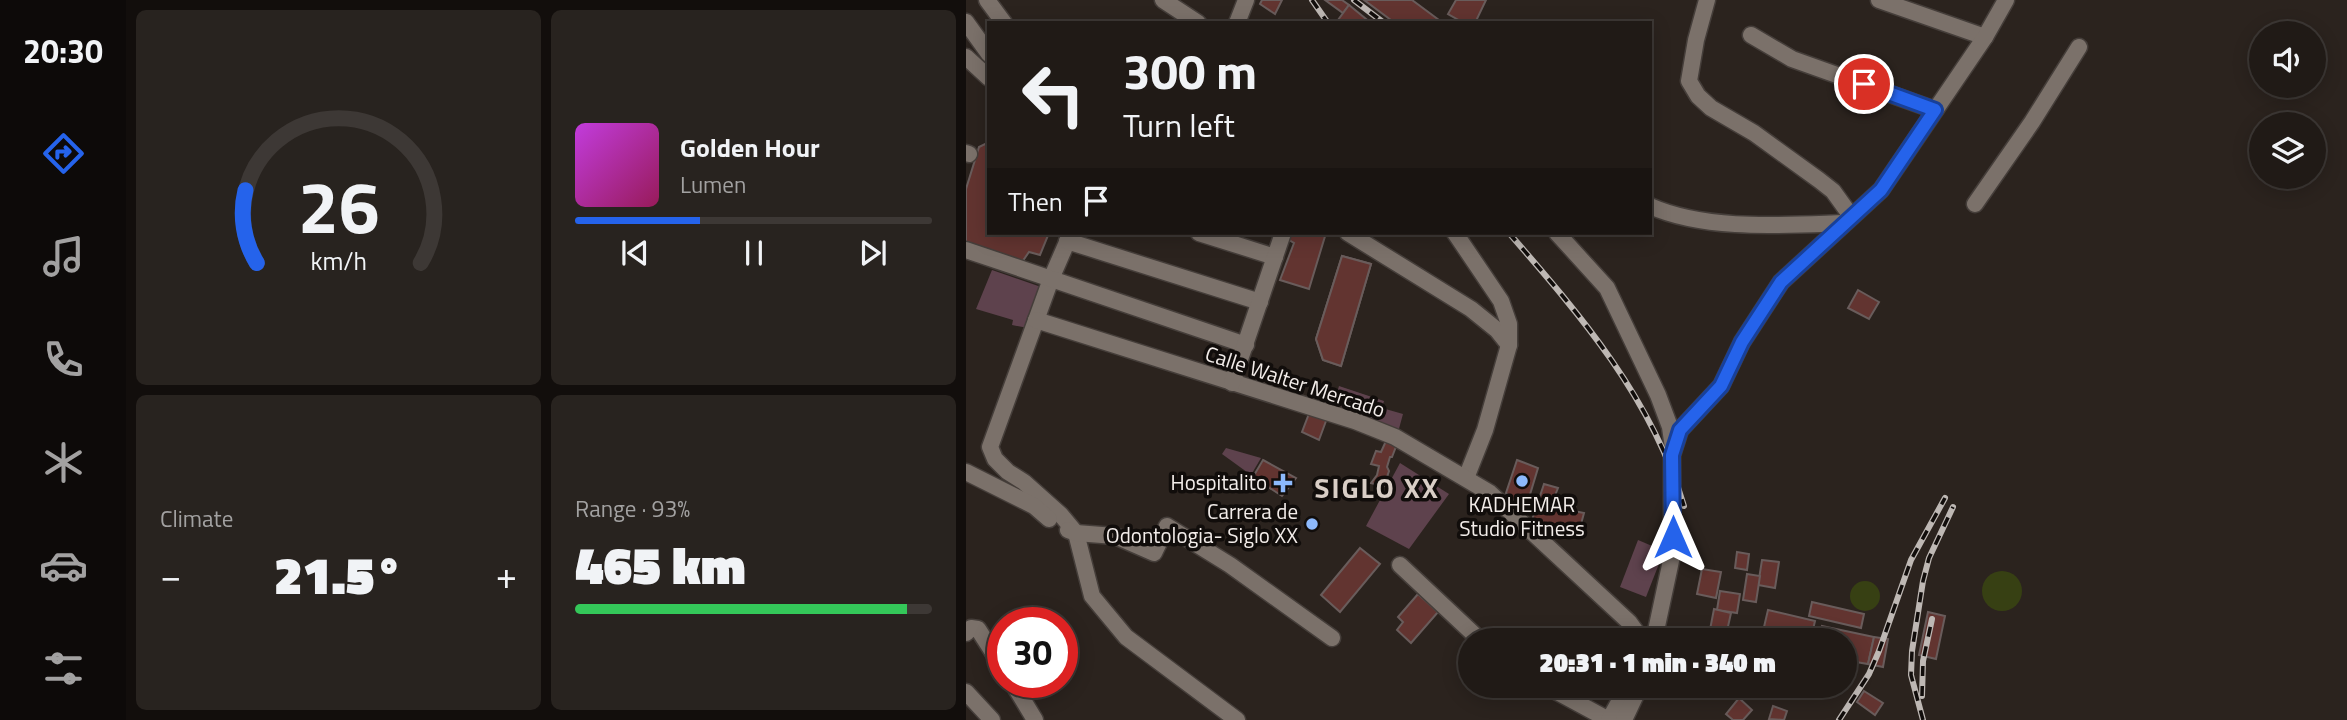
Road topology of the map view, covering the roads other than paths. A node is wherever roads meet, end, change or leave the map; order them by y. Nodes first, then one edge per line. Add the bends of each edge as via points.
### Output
1 (1163, 0) edge
2 (1246, 0) edge
3 (1707, 0) edge
4 (1878, 0) edge
5 (2006, 0) edge
6 (989, 1) edge
7 (1003, 21) edge
8 (1195, 21) edge
9 (1238, 21) edge
10 (966, 22) edge
11 (1751, 35) dead end
12 (1985, 37) junction
13 (2080, 47) dead end
14 (987, 51) edge
15 (966, 57) edge
16 (987, 76) edge
17 (1935, 110) junction
18 (1975, 204) dead end
19 (1652, 207) edge
20 (1848, 220) junction
21 (1205, 235) edge
22 (1282, 235) edge
23 (1351, 235) edge
24 (1456, 235) edge
25 (1559, 235) edge
26 (1069, 236) edge
27 (966, 250) edge
28 (1275, 257) junction
29 (1051, 279) junction
30 (1260, 302) junction
31 (1036, 320) junction
32 (1245, 345) junction
33 (1509, 345) junction
34 (1232, 383) junction
35 (1674, 450) junction
36 (966, 472) edge
37 (1465, 478) junction
38 (1076, 533) junction
39 (1400, 565) dead end
40 (1467, 628) edge
41 (1633, 628) edge
42 (1657, 628) edge
43 (966, 633) edge
44 (1332, 638) dead end
45 (987, 643) edge
46 (966, 692) edge
47 (1022, 698) edge
48 (1568, 698) edge
49 (1621, 698) edge
50 (1634, 698) edge
51 (992, 720) edge
52 (1035, 720) edge
53 (1237, 720) edge
54 (1609, 720) edge
55 (1624, 720) edge

1 - 8 street
2 - 9 street
3 - 20 street via 1689,81 1698,96 1833,191
4 - 12 street
5 - 12 street
6 - 7 street
10 - 14 street
11 - 17 street via 1793,59
12 - 17 street
13 - 18 street
15 - 16 street
17 - 20 street via 1881,190
19 - 20 street via 1697,219 1779,225
20 - 35 street via 1781,282 1742,342 1721,386 1680,430
21 - 28 street
22 - 28 street
23 - 33 street via 1471,309
24 - 33 street via 1501,301 1509,324
25 - 35 street via 1607,288 1658,395
26 - 29 street
26 - 30 street
27 - 29 street
28 - 30 street
29 - 31 street
29 - 32 street
30 - 32 street
31 - 34 street, Calle Walter Mercado
31 - 38 street via 990,447 1008,472
32 - 34 street
33 - 37 street via 1485,430
34 - 37 street, Calle Walter Mercado via 1395,437
35 - 42 street via 1672,556
36 - 38 street
37 - 41 street, Calle Walter Mercado via 1490,493
38 - 44 street via 1115,536 1154,553 1167,526
38 - 53 street via 1092,596 1126,637
39 - 40 street
43 - 45 street via 978,629
46 - 51 street
47 - 52 street
48 - 54 street
49 - 54 street
50 - 55 street

